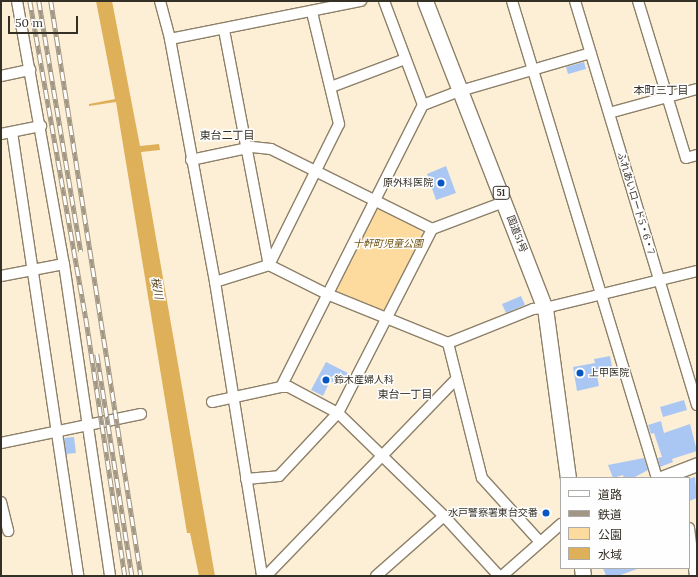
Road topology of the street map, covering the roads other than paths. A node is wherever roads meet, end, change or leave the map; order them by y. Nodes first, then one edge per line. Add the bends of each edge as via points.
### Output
1 (17, 1) edge
2 (160, 1) edge
3 (361, 1) edge
4 (384, 1) edge
5 (425, 1) edge
6 (512, 1) edge
7 (575, 1) edge
8 (638, 1) edge
9 (335, 4) edge
10 (312, 12) junction
11 (224, 30) junction
12 (170, 39) junction
13 (591, 53) junction
14 (405, 59) junction
15 (532, 69) junction
16 (30, 70) junction
17 (1, 76) edge
18 (330, 87) junction
19 (697, 89) edge
20 (460, 91) junction
21 (668, 97) junction
22 (423, 105) junction
23 (609, 113) junction
24 (41, 126) junction
25 (12, 132) junction
26 (1, 134) edge
27 (246, 149) junction
28 (697, 155) edge
29 (191, 160) junction
30 (316, 170) junction
31 (374, 200) junction
32 (504, 202) junction
33 (432, 229) junction
34 (64, 264) junction
35 (269, 265) junction
36 (32, 270) junction
37 (697, 271) edge
38 (1, 276) edge
39 (659, 280) junction
40 (215, 282) junction
41 (326, 294) junction
42 (601, 295) junction
43 (545, 308) junction
44 (387, 319) junction
45 (448, 343) junction
46 (456, 379) junction
47 (281, 387) junction
48 (235, 398) junction
49 (212, 402) dead end
50 (697, 405) edge
51 (338, 413) junction
52 (141, 414) dead end
53 (88, 424) junction
54 (56, 431) junction
55 (1, 443) edge
56 (383, 456) junction
57 (697, 464) edge
58 (568, 477) edge
59 (657, 477) edge
60 (664, 477) edge
61 (246, 480) junction
62 (1, 502) edge
63 (444, 516) junction
64 (560, 525) edge
65 (8, 531) dead end
66 (690, 536) edge
67 (540, 542) junction
68 (78, 576) edge
69 (110, 576) edge
70 (262, 576) edge
71 (266, 576) edge
72 (376, 576) edge
73 (500, 576) edge
74 (695, 576) edge

1 - 16 street
2 - 12 street
3 - 9 street
4 - 14 street
5 - 20 highway, 国道51号 / 51
6 - 15 street
7 - 13 street, ふれあいロード5・6・7
8 - 21 street
9 - 10 street
10 - 11 street
10 - 18 street
11 - 12 street
11 - 27 street
12 - 29 street
13 - 15 street
13 - 23 street, ふれあいロード5・6・7
14 - 18 street
14 - 22 street
15 - 20 street
15 - 42 street
16 - 17 street
16 - 24 street
18 - 30 street via 339,124
19 - 21 street
20 - 22 street
20 - 32 highway, 国道51号 / 51
21 - 23 street
21 - 28 street via 686,158
22 - 31 street
23 - 39 street, ふれあいロード5・6・7
24 - 25 street
24 - 34 street
25 - 26 street
25 - 36 street
27 - 29 street
27 - 30 street via 271,149
27 - 35 street
29 - 40 street
30 - 31 street
30 - 35 street
31 - 33 street
31 - 41 street
32 - 33 street
32 - 43 highway, 国道51号 / 51
33 - 44 street
34 - 36 street
34 - 53 street
35 - 40 street
35 - 41 street
36 - 38 street
36 - 54 street
37 - 39 street
39 - 42 street
39 - 50 street, ふれあいロード5・6・7
40 - 48 street
41 - 44 street
41 - 47 street
42 - 43 street
42 - 59 street
43 - 45 street via 533,309
43 - 58 highway, 国道51号 / 51
44 - 45 street
44 - 51 street
45 - 46 street
46 - 56 street
46 - 67 street via 482,478
47 - 48 street
47 - 51 street via 289,387
48 - 49 street
48 - 61 street
51 - 56 street
51 - 61 street via 279,476
52 - 53 street
53 - 54 street
53 - 69 street
54 - 55 street
54 - 68 street
56 - 63 street
56 - 71 street
57 - 60 main road
61 - 70 street
62 - 65 street
63 - 72 street
63 - 73 street
64 - 67 street
66 - 74 street
67 - 73 street

